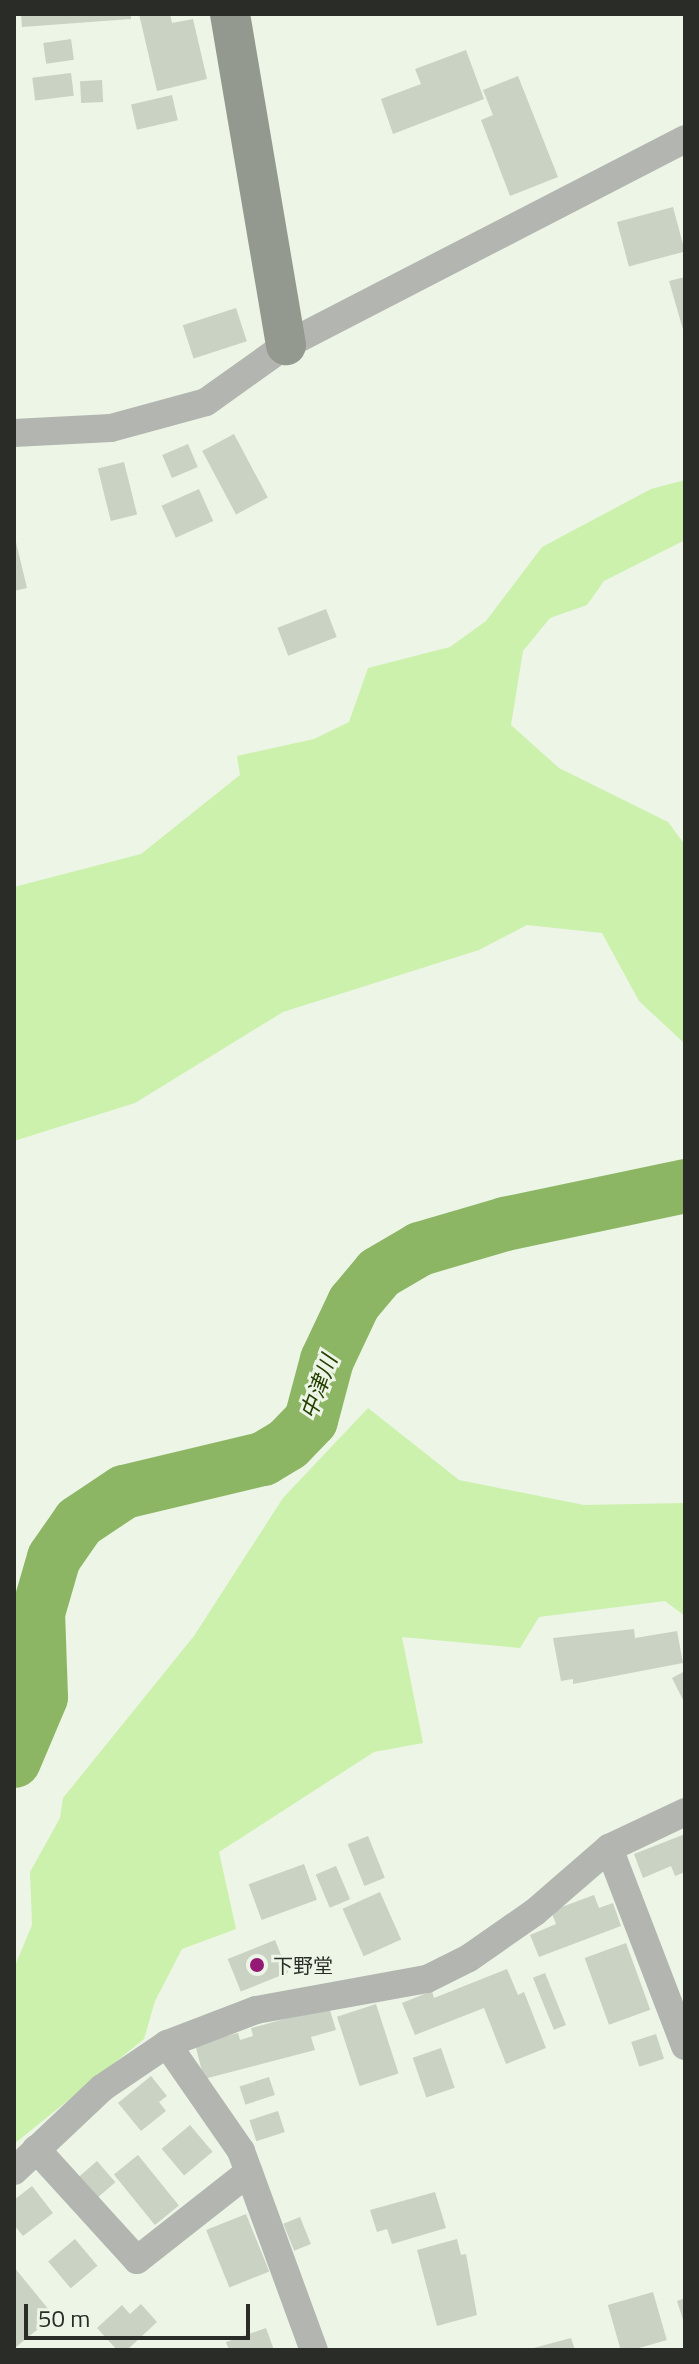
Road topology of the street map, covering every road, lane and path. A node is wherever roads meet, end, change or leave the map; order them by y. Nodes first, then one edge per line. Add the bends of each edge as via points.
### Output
1 (230, 14) edge
2 (685, 139) edge
3 (286, 345) junction
4 (14, 433) edge
5 (685, 1812) edge
6 (609, 1848) junction
7 (167, 2044) junction
8 (685, 2046) edge
9 (36, 2149) junction
10 (14, 2171) edge
11 (249, 2172) junction
12 (314, 2350) edge

1 - 3 street
2 - 3 street
3 - 4 street via 206,402 160,418 111,428
5 - 6 street
6 - 7 street via 535,1912 469,1958 427,1979 256,2010
6 - 8 street
7 - 9 street via 102,2088
7 - 11 street via 241,2151
9 - 10 street
9 - 11 street via 137,2260
11 - 12 street

